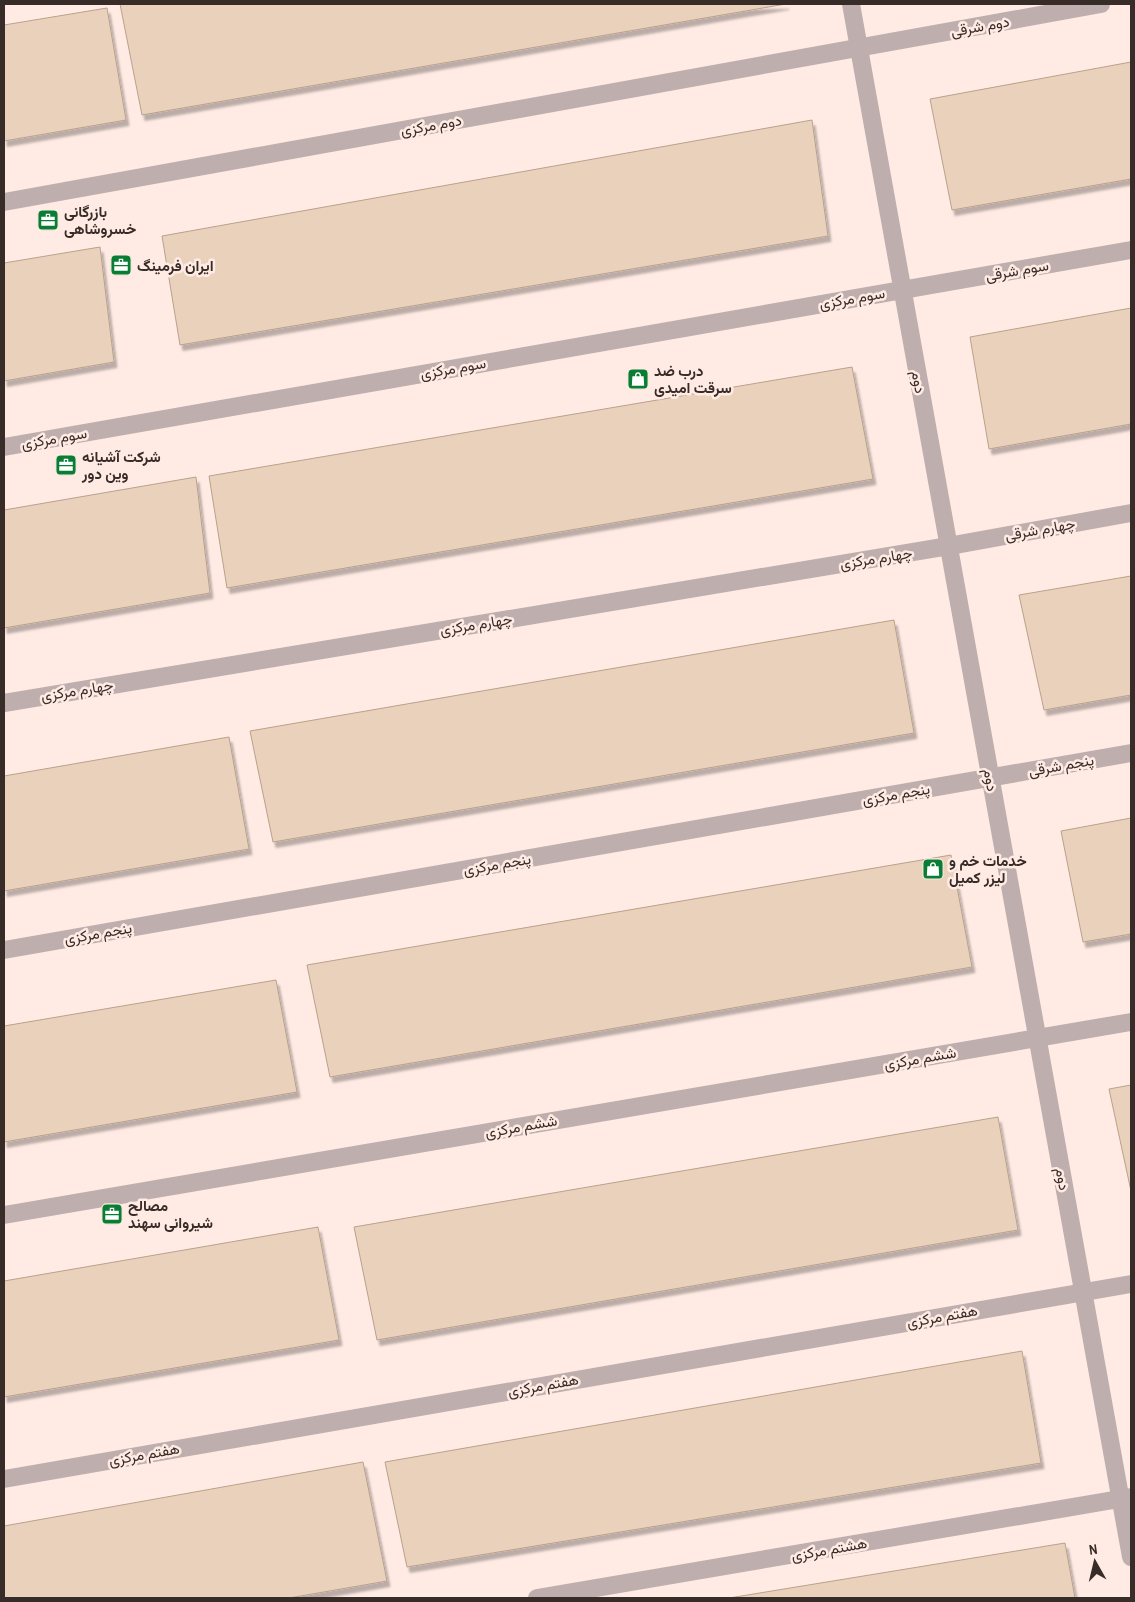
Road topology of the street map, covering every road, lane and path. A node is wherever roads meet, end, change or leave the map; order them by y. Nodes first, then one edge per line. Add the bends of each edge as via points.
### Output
1 (851, 4) edge
2 (1101, 4) edge
3 (859, 48) junction
4 (4, 202) edge
5 (1131, 250) edge
6 (903, 290) junction
7 (4, 447) edge
8 (1131, 513) edge
9 (949, 546) junction
10 (4, 702) edge
11 (1131, 753) edge
12 (990, 778) junction
13 (4, 950) edge
14 (1131, 1022) edge
15 (1037, 1038) junction
16 (4, 1215) edge
17 (1131, 1284) edge
18 (1083, 1292) junction
19 (4, 1479) edge
20 (1126, 1498) edge
21 (1131, 1557) edge
22 (537, 1598) edge

1 - 3 lane, دوم
2 - 3 lane, دوم شرقی
3 - 4 lane, دوم مرکزی
3 - 6 lane, دوم
5 - 6 lane, سوم شرقی
6 - 7 lane, سوم مرکزی
6 - 9 lane, دوم
8 - 9 lane, چهارم شرقی
9 - 10 lane, چهارم مرکزی
9 - 12 lane, دوم
11 - 12 lane, پنجم شرقی
12 - 13 lane, پنجم مرکزی
12 - 15 lane, دوم
14 - 15 lane, ششم مرکزی
15 - 16 lane, ششم مرکزی
15 - 18 lane, دوم
17 - 18 lane, هفتم مرکزی
18 - 19 lane, هفتم مرکزی
18 - 20 lane, دوم
20 - 21 lane, دوم
20 - 22 lane, هشتم مرکزی

